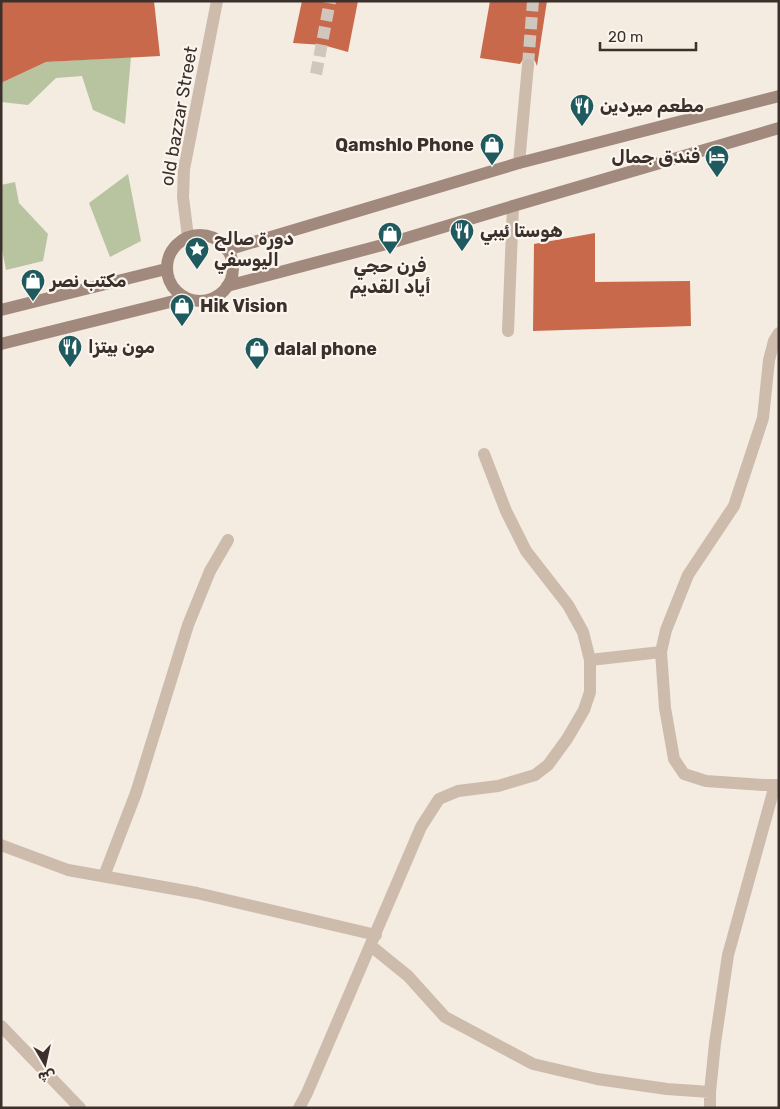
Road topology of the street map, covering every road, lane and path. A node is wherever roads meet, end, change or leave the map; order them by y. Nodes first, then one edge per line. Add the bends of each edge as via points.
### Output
1 (217, 1) edge
2 (528, 65) tunnel mouth
3 (779, 96) edge
4 (779, 128) edge
5 (519, 164) junction
6 (513, 206) junction
7 (188, 237) junction
8 (227, 250) junction
9 (166, 269) junction
10 (227, 286) junction
11 (186, 298) junction
12 (1, 310) edge
13 (508, 331) dead end
14 (779, 333) edge
15 (1, 344) edge
16 (484, 454) dead end
17 (228, 540) dead end
18 (661, 652) junction
19 (590, 660) junction
20 (777, 785) edge
21 (1, 845) edge
22 (104, 876) junction
23 (373, 941) junction
24 (1, 1026) edge
25 (710, 1092) junction
26 (80, 1108) edge
27 (299, 1108) edge
28 (710, 1108) edge

1 - 7 street, old bazzar Street via 184,169 183,197
2 - 5 street
3 - 5 main road
4 - 6 main road
5 - 8 main road
6 - 10 main road
6 - 13 street
7 - 8 main road via 205,235 222,242
7 - 9 main road via 172,250
8 - 10 main road via 233,272
9 - 11 main road via 170,284
9 - 12 main road
10 - 11 main road via 204,301
11 - 15 main road
14 - 18 street via 769,360 763,418 734,506 688,574
16 - 19 street via 526,551 568,605 583,632
17 - 22 street via 210,571 188,625 136,793
18 - 19 street
18 - 20 street via 672,751 684,774 706,781
19 - 23 street via 590,692 584,710 548,765 535,775 498,786 458,791 440,799 421,826
20 - 25 street via 728,955
21 - 22 street via 68,870
22 - 23 street via 197,893
23 - 25 street via 445,1017 533,1064 666,1089
23 - 27 street
24 - 26 street
25 - 28 street

